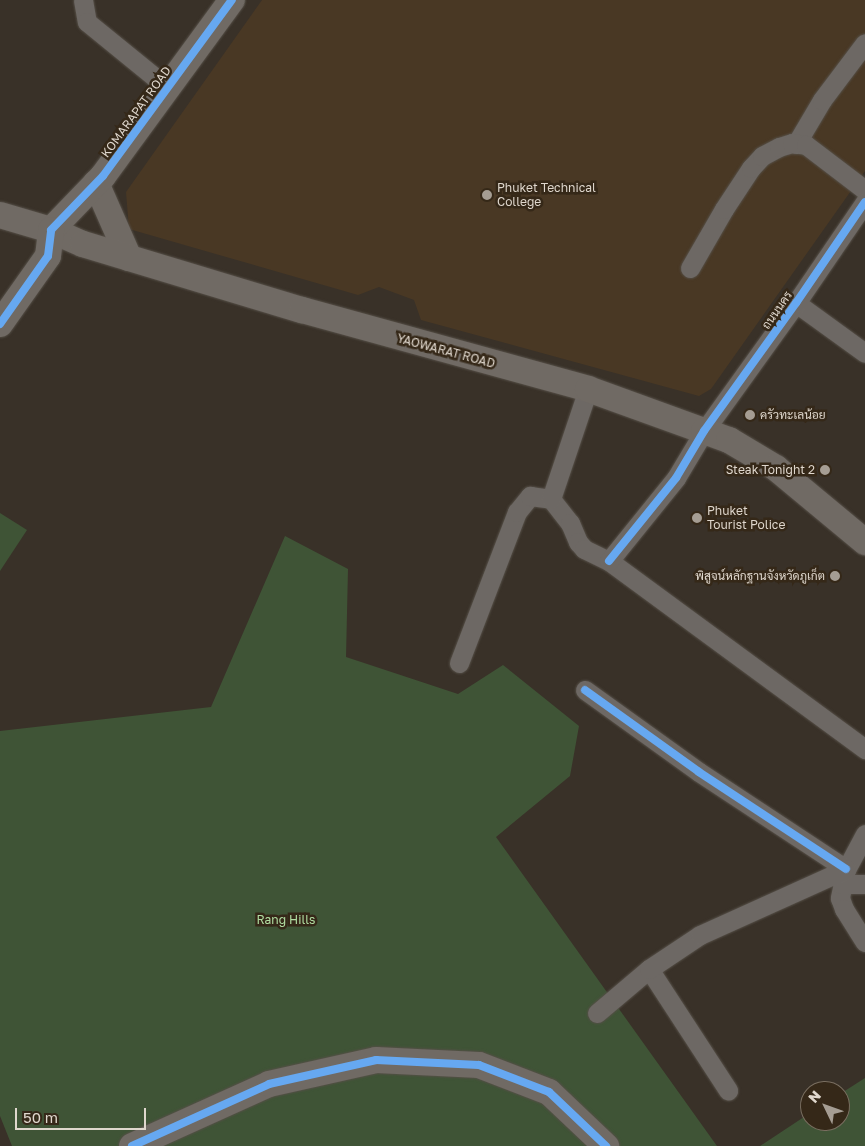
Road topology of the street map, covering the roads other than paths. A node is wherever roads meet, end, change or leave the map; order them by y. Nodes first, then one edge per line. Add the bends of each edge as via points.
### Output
1 (83, 0) edge
2 (232, 0) edge
3 (865, 43) edge
4 (168, 88) junction
5 (796, 144) junction
6 (96, 183) junction
7 (865, 190) edge
8 (865, 202) edge
9 (0, 215) edge
10 (51, 230) junction
11 (129, 258) junction
12 (690, 268) dead end
13 (796, 303) junction
14 (0, 324) edge
15 (865, 353) edge
16 (588, 389) junction
17 (704, 431) junction
18 (551, 499) junction
19 (865, 542) edge
20 (609, 561) junction
21 (459, 662) dead end
22 (585, 690) dead end
23 (865, 749) edge
24 (865, 834) edge
25 (844, 876) junction
26 (865, 884) edge
27 (865, 942) edge
28 (649, 969) junction
29 (597, 1013) dead end
30 (728, 1090) dead end
31 (132, 1146) edge
32 (606, 1146) edge

1 - 4 street via 87,22
2 - 4 main road, KOMARAPAT ROAD
3 - 5 street via 822,100
4 - 6 main road, KOMARAPAT ROAD
5 - 7 street via 806,145 818,153
5 - 12 street via 779,147 762,156 751,168
6 - 10 main road, KOMARAPAT ROAD
6 - 11 main road
8 - 13 street, ถนนนคร
9 - 10 main road, YAOWARAT ROAD
10 - 11 main road, YAOWARAT ROAD
10 - 14 main road via 48,256
11 - 16 main road, YAOWARAT ROAD via 332,319
13 - 15 street
13 - 17 street, ถนนนคร
16 - 17 main road, YAOWARAT ROAD
16 - 18 street
17 - 19 main road, YAOWARAT ROAD via 729,440 776,468
17 - 20 street, ถนนนคร via 676,478
18 - 20 street via 570,523 584,549
18 - 21 street via 530,496 517,512
20 - 23 street
22 - 25 street
24 - 25 street
25 - 26 street
25 - 27 street via 840,898
25 - 28 street via 700,935
28 - 29 street
28 - 30 street
31 - 32 main road via 268,1084 376,1060 479,1065 549,1092

